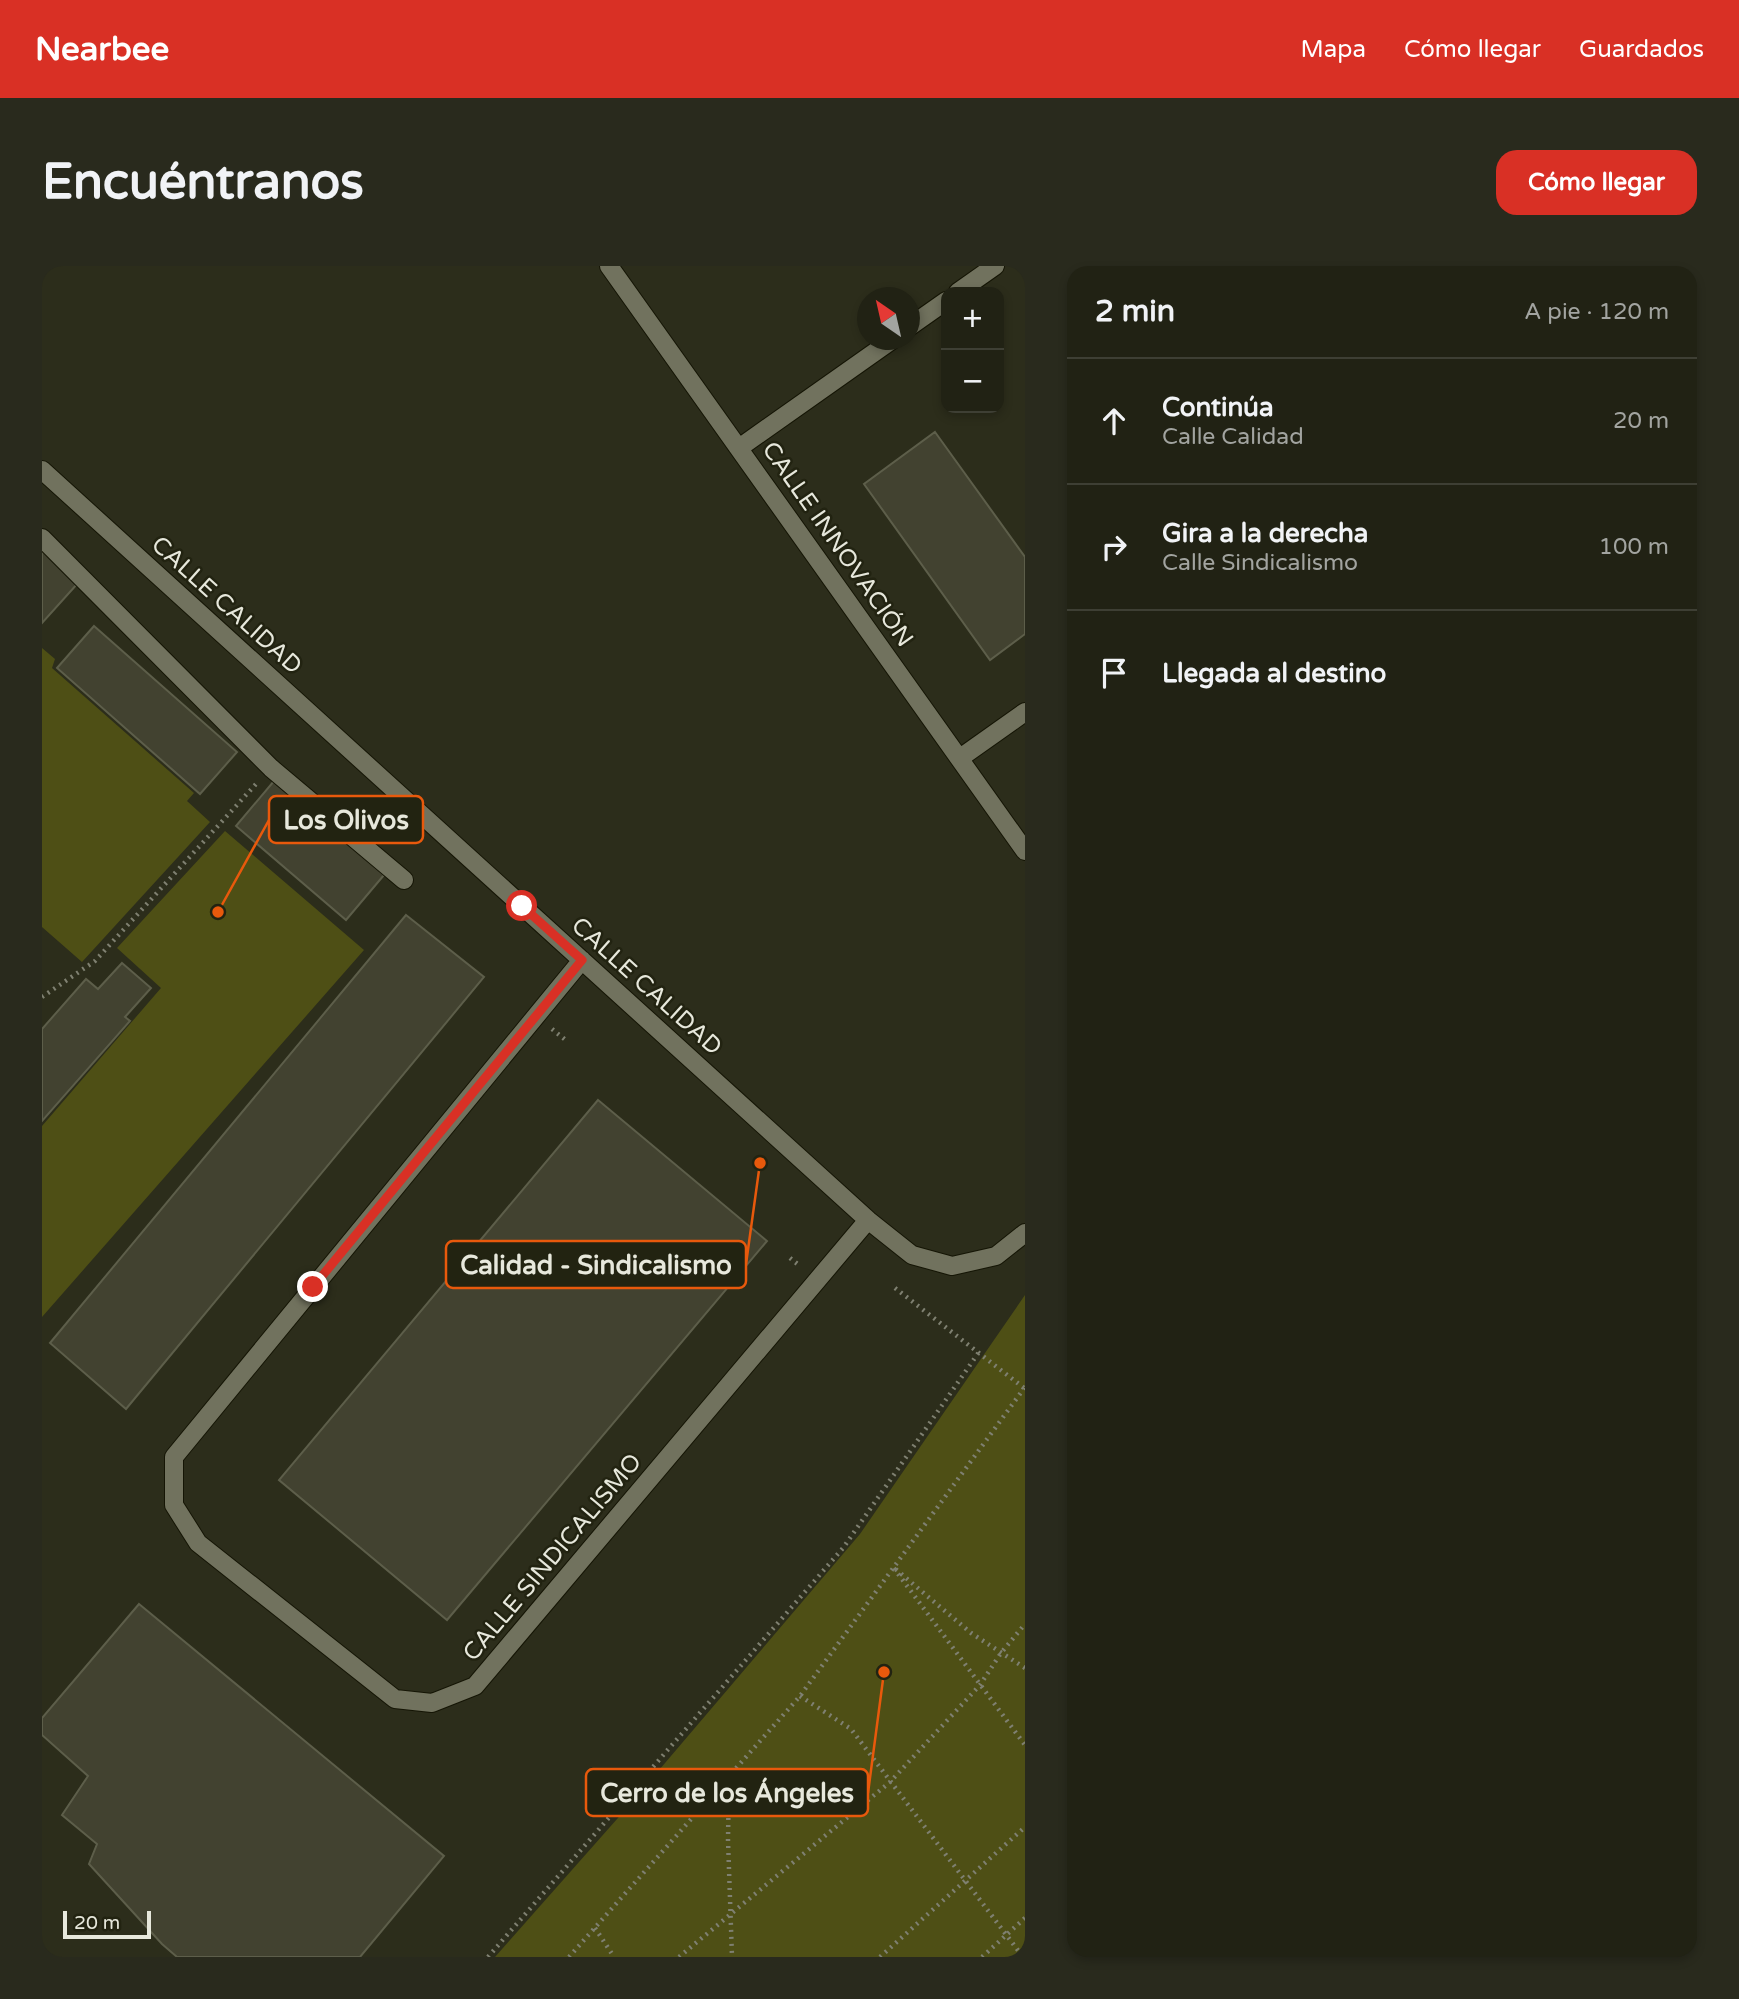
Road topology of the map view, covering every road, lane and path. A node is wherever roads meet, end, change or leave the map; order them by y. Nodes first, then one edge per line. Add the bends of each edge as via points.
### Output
1 (610, 266) edge
2 (995, 266) edge
3 (965, 287) edge
4 (941, 305) edge
5 (920, 319) edge
6 (877, 350) edge
7 (739, 447) junction
8 (42, 471) edge
9 (42, 538) edge
10 (1025, 712) edge
11 (960, 758) junction
12 (271, 768) junction
13 (1025, 850) edge
14 (404, 880) dead end
15 (582, 960) junction
16 (42, 997) edge
17 (869, 1220) junction
18 (1025, 1233) edge
19 (895, 1288) dead end
20 (979, 1352) junction
21 (1025, 1387) edge
22 (893, 1567) junction
23 (1025, 1624) edge
24 (1001, 1653) junction
25 (1025, 1668) edge
26 (980, 1685) junction
27 (800, 1696) junction
28 (1025, 1745) edge
29 (729, 1776) junction
30 (890, 1782) junction
31 (1025, 1827) edge
32 (965, 1880) junction
33 (729, 1914) junction
34 (1025, 1918) edge
35 (595, 1928) junction
36 (1006, 1934) junction
37 (488, 1957) edge
38 (569, 1957) edge
39 (614, 1957) edge
40 (679, 1957) edge
41 (732, 1957) edge
42 (880, 1957) edge
43 (982, 1957) edge
44 (1023, 1957) edge

1 - 7 street, CALLE INNOVACIÓN
2 - 3 street
4 - 5 street
6 - 7 street
7 - 11 street, CALLE INNOVACIÓN
8 - 15 street, CALLE CALIDAD
9 - 12 street
10 - 11 street
11 - 13 street, CALLE INNOVACIÓN
12 - 14 street
12 - 16 path via 95,961
15 - 17 street, CALLE CALIDAD
15 - 17 street, CALLE SINDICALISMO via 174,1457 174,1505 198,1543 395,1699 432,1703 475,1686
17 - 18 street, CALLE CALIDAD via 912,1255 952,1266 996,1256
19 - 20 path
20 - 21 path
20 - 37 path via 843,1548
21 - 22 path
22 - 24 path
22 - 26 path
22 - 27 path
23 - 24 path
24 - 25 path
24 - 26 path
26 - 28 path
26 - 30 path
27 - 29 path
27 - 30 path via 851,1729
29 - 33 path
29 - 35 path
30 - 32 path
30 - 33 path
31 - 32 path
32 - 36 path
32 - 42 path
33 - 40 path
33 - 41 path
34 - 36 path
35 - 38 path
35 - 39 path
36 - 43 path
36 - 44 path

